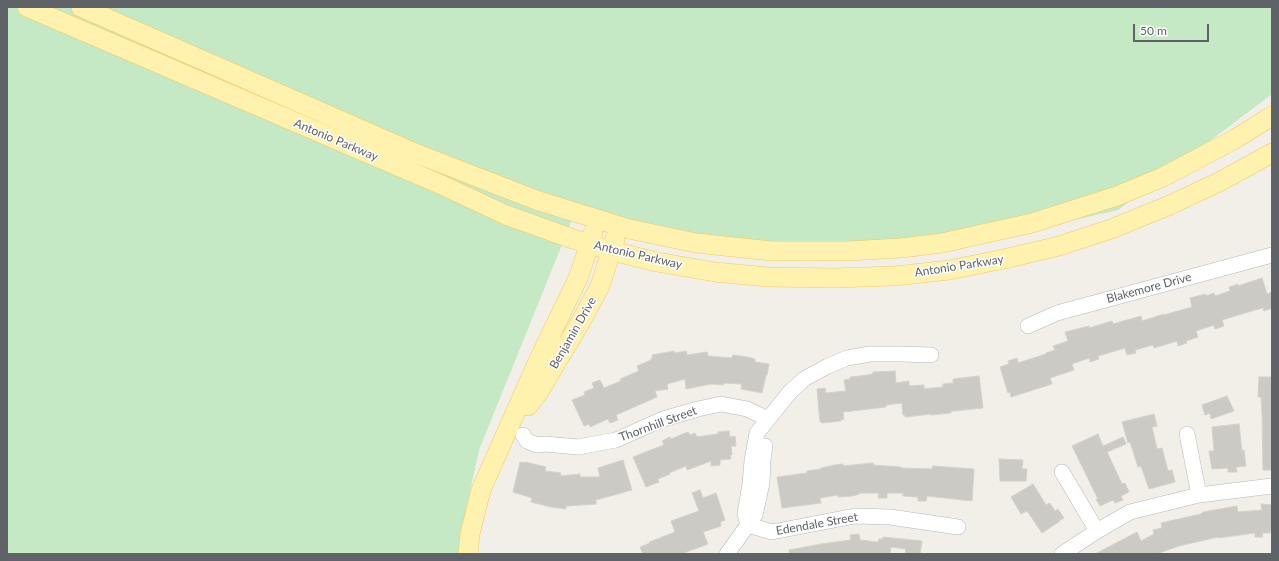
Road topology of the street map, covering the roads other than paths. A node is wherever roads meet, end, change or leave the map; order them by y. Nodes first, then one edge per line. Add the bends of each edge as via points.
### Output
1 (27, 7) edge
2 (81, 7) edge
3 (1272, 116) edge
4 (1272, 153) edge
5 (597, 220) junction
6 (618, 225) junction
7 (590, 244) junction
8 (612, 251) junction
9 (1272, 255) edge
10 (1028, 326) dead end
11 (932, 355) dead end
12 (768, 419) junction
13 (516, 432) junction
14 (1187, 434) dead end
15 (1062, 472) dead end
16 (1272, 486) edge
17 (1199, 495) junction
18 (748, 525) junction
19 (958, 527) dead end
20 (1097, 531) junction
21 (468, 554) edge
22 (727, 554) edge
23 (1062, 554) edge

1 - 7 main road, Antonio Parkway via 506,214
2 - 5 main road, Antonio Parkway via 410,151 536,200
3 - 6 main road, Antonio Parkway via 1235,140 1163,177 1116,196 1032,223 942,243 848,251 771,251 696,243
4 - 8 main road, Antonio Parkway via 1221,181 1111,229 1059,246 949,270 880,277 768,277 657,262
5 - 6 main road, Antonio Parkway
5 - 7 main road, Benjamin Drive
6 - 8 main road, Benjamin Drive
7 - 8 main road, Antonio Parkway
7 - 13 main road, Benjamin Drive via 579,276 539,359
8 - 13 main road, Benjamin Drive via 600,286
9 - 10 street, Blakemore Drive via 1057,313
11 - 12 street via 870,354 847,358 804,379
12 - 13 street, Thornhill Street via 747,409 721,404 663,420 616,440 578,447 545,444 540,437 531,433
12 - 18 street via 756,440 745,514
13 - 21 main road, Benjamin Drive via 481,490 470,534
14 - 17 street
15 - 20 street
16 - 17 street
17 - 20 street via 1130,512
18 - 19 street, Edendale Street via 772,532 855,516 890,516
18 - 22 street
20 - 23 street

